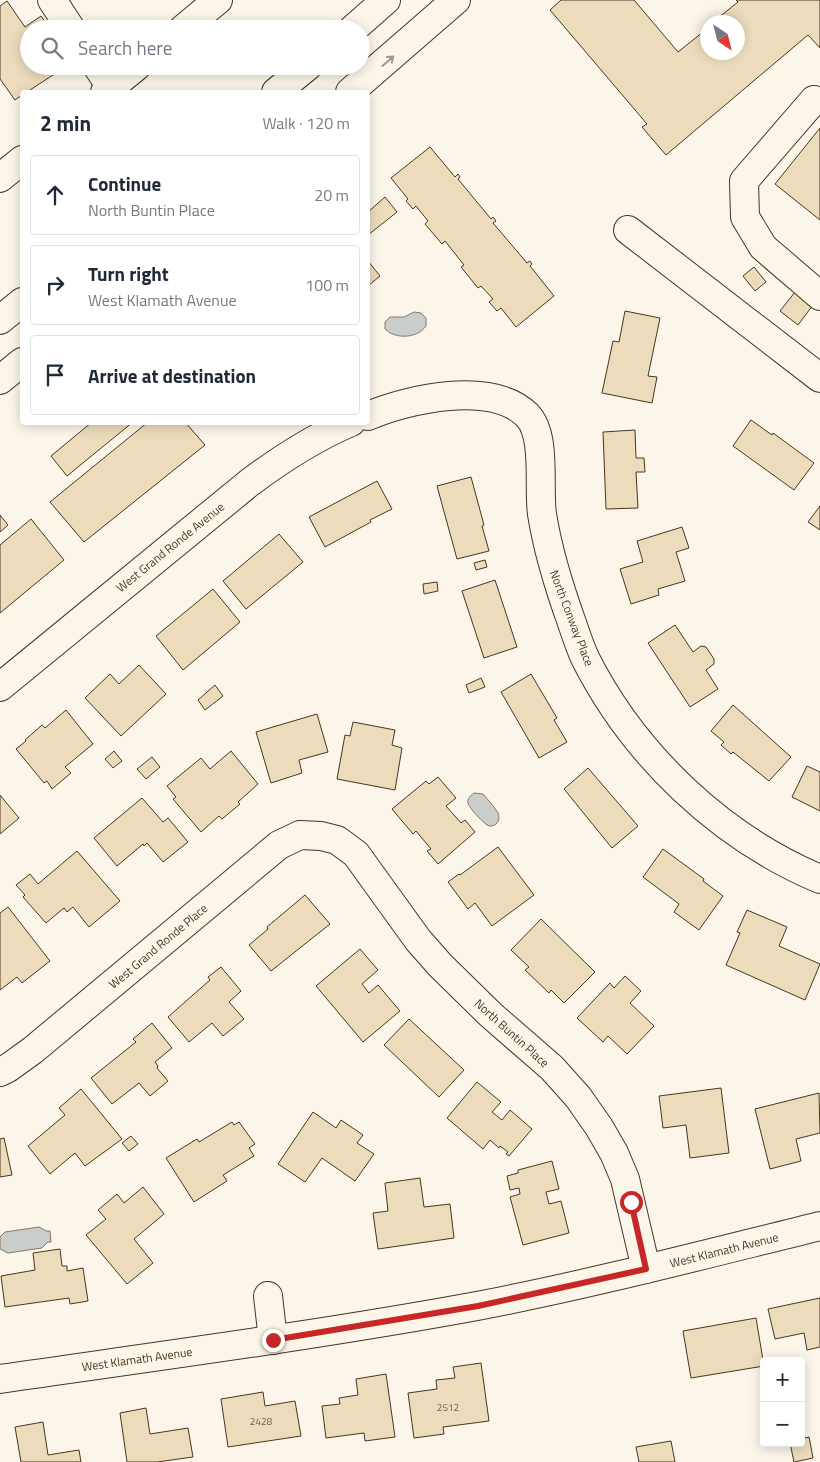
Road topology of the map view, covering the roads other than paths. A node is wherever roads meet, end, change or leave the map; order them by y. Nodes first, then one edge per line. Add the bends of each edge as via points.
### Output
1 (52, 0) edge
2 (218, 0) edge
3 (386, 0) edge
4 (456, 0) edge
5 (66, 20) edge
6 (194, 20) edge
7 (363, 20) edge
8 (119, 75) edge
9 (297, 75) edge
10 (105, 82) edge
11 (278, 90) edge
12 (352, 90) edge
13 (814, 100) dead end
14 (628, 230) dead end
15 (820, 296) edge
16 (20, 304) edge
17 (0, 320) edge
18 (20, 364) edge
19 (820, 378) edge
20 (0, 380) edge
21 (370, 415) edge
22 (344, 425) edge
23 (0, 687) edge
24 (321, 836) joint
25 (820, 879) edge
26 (0, 1072) edge
27 (820, 1226) edge
28 (646, 1269) junction
29 (268, 1296) dead end
30 (273, 1340) junction
31 (0, 1379) edge

1 - 5 main road
2 - 6 main road
3 - 7 main road
12 -> 4 main road
8 - 10 main road
9 - 11 main road
13 - 15 main road via 744,181 744,190 745,217 763,247
14 - 19 main road
16 - 17 main road
18 - 20 main road
21 - 25 main road, North Conway Place via 425,400 458,396 488,396 506,401 527,415 538,437 542,512 551,562 584,657 608,699 635,738 669,776 709,810 758,847
22 - 23 main road, West Grand Ronde Avenue via 285,456 249,483
24 - 26 main road, West Grand Ronde Place via 300,835 280,845 33,1050
24 - 28 main road, North Buntin Place via 337,840 356,854 440,965 552,1068 578,1097 611,1146 625,1179
27 - 28 main road, West Klamath Avenue
28 - 30 main road, West Klamath Avenue via 478,1306
29 - 30 main road
30 - 31 main road, West Klamath Avenue

